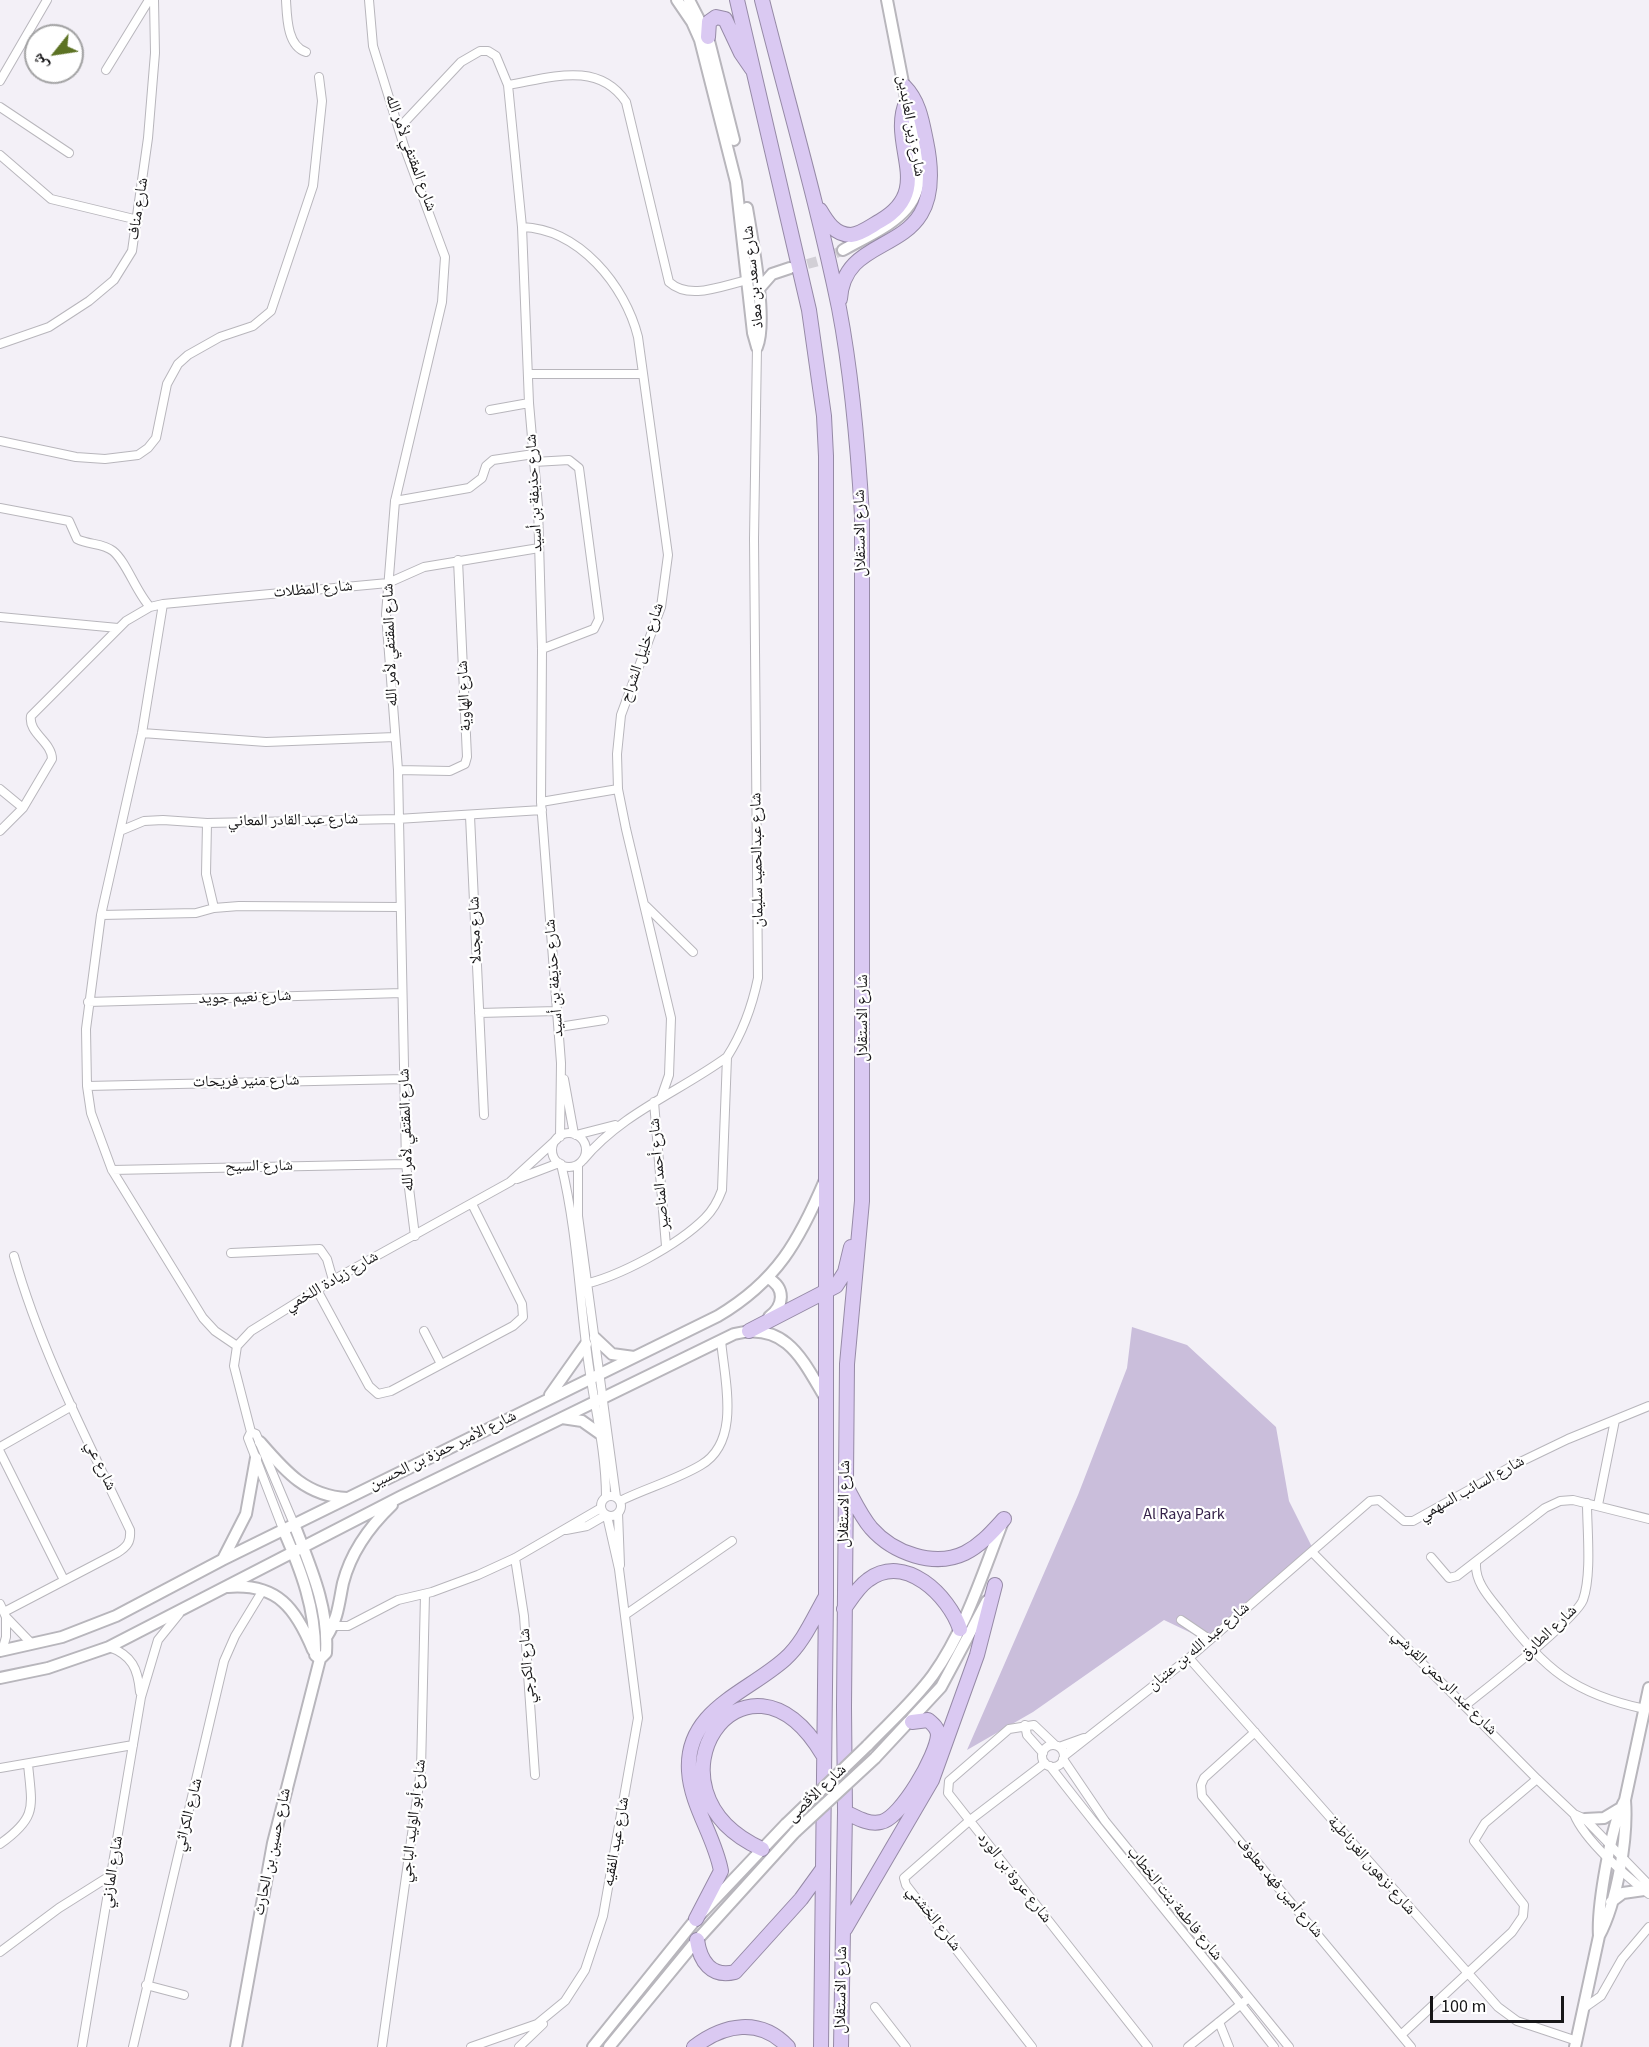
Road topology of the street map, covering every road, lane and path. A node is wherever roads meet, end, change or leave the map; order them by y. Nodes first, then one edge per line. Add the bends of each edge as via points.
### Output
1 (47, 0) edge
2 (149, 0) edge
3 (154, 0) edge
4 (286, 0) edge
5 (369, 0) edge
6 (677, 0) edge
7 (688, 0) edge
8 (737, 0) edge
9 (762, 0) edge
10 (887, 0) edge
11 (708, 37) junction
12 (306, 51) dead end
13 (106, 70) dead end
14 (756, 72) junction
15 (319, 76) dead end
16 (0, 81) edge
17 (508, 85) junction
18 (904, 86) junction
19 (907, 100) junction
20 (0, 107) edge
21 (399, 128) junction
22 (69, 153) dead end
23 (0, 155) edge
24 (734, 158) junction
25 (814, 201) junction
26 (138, 220) junction
27 (522, 226) junction
28 (843, 250) tunnel mouth
29 (754, 258) junction
30 (790, 268) tunnel mouth
31 (777, 271) junction
32 (748, 280) junction
33 (758, 290) junction
34 (839, 310) junction
35 (0, 344) edge
36 (757, 347) junction
37 (529, 374) junction
38 (641, 374) junction
39 (530, 403) junction
40 (490, 410) dead end
41 (0, 441) edge
42 (534, 458) junction
43 (395, 501) junction
44 (0, 508) edge
45 (539, 548) junction
46 (458, 560) junction
47 (388, 583) junction
48 (163, 604) junction
49 (150, 608) junction
50 (0, 617) edge
51 (118, 628) junction
52 (542, 649) junction
53 (142, 733) junction
54 (395, 737) junction
55 (398, 770) junction
56 (0, 789) edge
57 (618, 789) junction
58 (542, 806) junction
59 (23, 808) junction
60 (470, 816) junction
61 (397, 819) junction
62 (207, 823) junction
63 (0, 831) edge
64 (120, 831) junction
65 (645, 905) junction
66 (399, 907) junction
67 (214, 908) junction
68 (101, 915) junction
69 (693, 952) dead end
70 (402, 993) junction
71 (88, 1002) junction
72 (557, 1011) junction
73 (479, 1013) junction
74 (604, 1020) dead end
75 (559, 1027) junction
76 (727, 1057) junction
77 (561, 1062) junction
78 (814, 1070) dead end
79 (405, 1079) junction
80 (826, 1081) junction
81 (87, 1086) junction
82 (657, 1100) junction
83 (484, 1115) dead end
84 (619, 1124) junction
85 (575, 1135) junction
86 (559, 1138) junction
87 (580, 1162) junction
88 (406, 1164) junction
89 (560, 1164) junction
90 (112, 1170) junction
91 (826, 1177) junction
92 (510, 1182) junction
93 (472, 1204) junction
94 (860, 1235) junction
95 (415, 1236) junction
96 (666, 1246) junction
97 (231, 1253) dead end
98 (14, 1256) dead end
99 (768, 1278) junction
100 (333, 1280) junction
101 (584, 1284) junction
102 (317, 1290) junction
103 (825, 1294) junction
104 (424, 1331) dead end
105 (749, 1331) junction
106 (721, 1340) junction
107 (591, 1341) junction
108 (237, 1346) junction
109 (635, 1357) junction
110 (441, 1364) junction
111 (595, 1377) junction
112 (546, 1399) junction
113 (826, 1399) junction
114 (599, 1400) junction
115 (72, 1406) junction
116 (1649, 1406) edge
117 (559, 1418) junction
118 (1615, 1420) junction
119 (250, 1432) junction
120 (599, 1433) junction
121 (260, 1442) junction
122 (0, 1447) edge
123 (605, 1449) junction
124 (0, 1452) edge
125 (256, 1458) junction
126 (846, 1486) junction
127 (400, 1497) junction
128 (606, 1497) junction
129 (347, 1498) junction
130 (618, 1499) junction
131 (1587, 1503) junction
132 (1598, 1505) junction
133 (605, 1513) junction
134 (618, 1513) junction
135 (1649, 1519) edge
136 (1004, 1520) joint
137 (289, 1527) junction
138 (732, 1540) dead end
139 (298, 1550) junction
140 (1313, 1553) junction
141 (515, 1557) junction
142 (1431, 1557) dead end
143 (222, 1560) junction
144 (1476, 1564) junction
145 (619, 1569) junction
146 (64, 1580) junction
147 (995, 1585) joint
148 (222, 1587) junction
149 (263, 1590) junction
150 (425, 1594) junction
151 (826, 1596) junction
152 (844, 1609) junction
153 (3, 1611) edge
154 (182, 1611) junction
155 (625, 1615) junction
156 (1181, 1620) dead end
157 (333, 1626) junction
158 (960, 1629) junction
159 (327, 1636) junction
160 (1209, 1639) junction
161 (32, 1644) junction
162 (109, 1647) junction
163 (1, 1651) edge
164 (1531, 1651) junction
165 (318, 1657) junction
166 (1189, 1658) junction
167 (0, 1678) edge
168 (1649, 1688) edge
169 (141, 1697) junction
170 (1466, 1705) junction
171 (1645, 1709) junction
172 (912, 1722) junction
173 (1025, 1725) junction
174 (1255, 1732) junction
175 (1084, 1738) junction
176 (133, 1745) junction
177 (1057, 1746) junction
178 (1043, 1753) junction
179 (824, 1756) junction
180 (1064, 1758) junction
181 (28, 1764) junction
182 (1047, 1764) junction
183 (0, 1768) edge
184 (535, 1775) dead end
185 (1538, 1779) junction
186 (1622, 1805) junction
187 (845, 1812) junction
188 (1574, 1814) junction
189 (1585, 1819) junction
190 (969, 1821) junction
191 (0, 1844) edge
192 (762, 1849) junction
193 (1609, 1853) junction
194 (1620, 1863) junction
195 (822, 1870) junction
196 (113, 1874) junction
197 (1647, 1890) edge
198 (1611, 1902) junction
199 (696, 1919) junction
200 (1649, 1927) edge
201 (843, 1930) junction
202 (1599, 1936) junction
203 (696, 1940) junction
204 (0, 1953) edge
205 (1466, 1974) junction
206 (147, 1985) junction
207 (184, 1995) dead end
208 (1250, 1997) junction
209 (1241, 2004) junction
210 (875, 2007) dead end
211 (1584, 2008) junction
212 (552, 2014) junction
213 (1219, 2022) junction
214 (1401, 2035) junction
215 (1576, 2044) edge
216 (782, 2045) edge
217 (82, 2047) edge
218 (133, 2047) edge
219 (236, 2047) edge
220 (382, 2047) edge
221 (471, 2047) edge
222 (519, 2047) edge
223 (593, 2047) edge
224 (609, 2047) edge
225 (694, 2047) edge
226 (821, 2047) edge
227 (841, 2047) edge
228 (906, 2047) edge
229 (1032, 2047) edge
230 (1148, 2047) edge
231 (1188, 2047) edge
232 (1229, 2047) edge
233 (1274, 2047) edge
234 (1288, 2047) edge
235 (1411, 2047) edge

1 - 16 street
2 - 13 street
3 - 26 street, شارع مناف via 155,53
4 - 12 street via 292,39
5 - 21 street, شارع المقتفي لأمر الله via 373,46
6 - 24 main road, شارع سعد بن معاذ via 700,40
7 - 11 main road, شارع سعد بن معاذ
8 - 14 highway, شارع الاستقلال
9 - 25 highway, شارع الاستقلال
10 - 18 main road, شارع زين العابدين
11 - 14 highway via 709,22 716,17 725,19 741,53
11 - 24 main road, شارع سعد بن معاذ
14 - 80 highway, شارع الاستقلال via 809,310 824,416
15 - 41 street via 322,101 313,186 271,311 253,326 220,337 178,364 167,384 156,438 138,455 76,457
17 - 21 street, شارع حذيفة بن أسيد via 496,56 480,51 461,62
17 - 27 street, شارع حذيفة بن أسيد
17 - 32 street via 578,73 602,79 613,87 626,102 669,282 694,292
18 - 19 main road, شارع زين العابدين
18 - 34 highway via 915,100 925,134 932,174 930,194 910,228 849,269 841,286
19 - 25 highway via 901,126 909,181 898,208 857,233 844,234 832,228
19 - 28 main road, شارع زين العابدين via 921,174 918,193 901,216
20 - 22 street
21 - 43 street, شارع المقتفي لأمر الله via 441,243 446,271
23 - 26 street via 51,199
24 - 29 main road, شارع سعد بن معاذ
24 - 32 main road, شارع سعد بن معاذ
25 - 34 highway, شارع الاستقلال
26 - 35 street, شارع مناف via 132,251 105,288 59,322
27 - 37 street, شارع حذيفة بن أسيد
27 - 38 street, شارع خليل الشراح via 543,229 565,240 610,278 633,318
29 - 31 main road via 761,266
29 - 33 main road, شارع سعد بن معاذ
30 - 31 main road
31 - 33 main road
32 - 36 main road, شارع سعد بن معاذ
33 - 36 main road, شارع سعد بن معاذ via 761,334
34 - 94 highway, شارع الاستقلال via 862,516
36 - 76 street, شارع عبدالحميد سليمان via 754,539 758,978 752,1007
37 - 38 street
37 - 39 street, شارع حذيفة بن أسيد
38 - 57 street, شارع خليل الشراح via 668,555 661,607 621,715
39 - 40 street
39 - 42 street, شارع حذيفة بن أسيد
42 - 43 street via 493,460 482,478 469,488
42 - 45 street, شارع حذيفة بن أسيد
42 - 52 street via 569,460 579,468 599,619 594,629
43 - 47 street, شارع المقتفي لأمر الله
44 - 49 street via 69,521 77,539 117,554
45 - 46 street, شارع المظلات
45 - 52 street, شارع حذيفة بن أسيد
46 - 47 street, شارع المظلات via 424,567
46 - 55 street, شارع الهاوية via 465,764 456,770
47 - 48 street, شارع المظلات
47 - 54 street, شارع المقتفي لأمر الله via 386,614
48 - 49 street, شارع المظلات
48 - 53 street
49 - 51 street, شارع المظلات
50 - 51 street
51 - 59 street, شارع المظلات via 31,716 32,725 51,751 52,759
52 - 58 street, شارع حذيفة بن أسيد
53 - 54 street via 266,742
53 - 64 street
54 - 55 street, شارع المقتفي لأمر الله
55 - 61 street, شارع المقتفي لأمر الله
56 - 59 street
57 - 58 street
57 - 65 street, شارع خليل الشراح
58 - 60 street
58 - 72 street, شارع حذيفة بن أسيد
59 - 63 street
60 - 61 street, شارع عبد القادر المعاني
60 - 73 street, شارع مجدلا
61 - 62 street, شارع عبد القادر المعاني
61 - 66 street, شارع المقتفي لأمر الله
62 - 64 street via 180,819 144,821
62 - 67 street, شارع عبد القادر المعاني via 206,874
64 - 68 street
65 - 69 street
65 - 82 street, شارع خليل الشراح via 671,1018 670,1067
66 - 67 street
66 - 70 street, شارع المقتفي لأمر الله
67 - 68 street via 196,913
68 - 71 street
70 - 71 street, شارع نعيم جويد
70 - 79 street, شارع المقتفي لأمر الله
71 - 81 street
72 - 73 street
72 - 75 street, شارع حذيفة بن أسيد
73 - 83 street, شارع مجدلا
74 - 75 street
75 - 77 street, شارع حذيفة بن أسيد
76 - 82 street
76 - 96 street, شارع عبدالحميد سليمان via 722,1190 705,1218
77 - 85 street, شارع حذيفة بن أسيد
77 - 86 street, شارع حذيفة بن أسيد
78 - 80 highway
79 - 81 street, شارع منير فريحات
79 - 88 street, شارع المقتفي لأمر الله
80 - 91 highway, شارع الاستقلال
81 - 90 street
82 - 84 street
82 - 96 street, شارع أحمد المناصير
84 - 85 street
84 - 87 street
85 - 86 street
85 - 87 street via 586,1149
86 - 89 street via 553,1152
86 - 92 street, شارع زيادة اللخمي
87 - 89 street via 569,1167
87 - 101 street via 577,1199
88 - 90 street, شارع السيح
88 - 95 street, شارع المقتفي لأمر الله
89 - 92 street, شارع زيادة اللخمي
89 - 101 street
90 - 108 street via 203,1318
91 - 99 main road, شارع الأمير حمزة بن الحسين via 799,1237
91 - 103 highway, شارع الاستقلال
92 - 93 street, شارع زيادة اللخمي
93 - 95 street, شارع زيادة اللخمي
93 - 110 street via 522,1304 523,1317
94 - 103 highway via 851,1246 843,1277
94 - 126 highway, شارع الاستقلال via 847,1364
95 - 100 street, شارع زيادة اللخمي
96 - 101 street, شارع عبدالحميد سليمان via 631,1266
97 - 100 street via 320,1249
98 - 115 street, شارع عي via 39,1333
99 - 105 main road via 780,1290 781,1304
99 - 109 main road, شارع الأمير حمزة بن الحسين via 724,1312
100 - 102 street, شارع زيادة اللخمي
101 - 107 street
102 - 108 street, شارع زيادة اللخمي via 250,1331
102 - 110 street via 373,1391 384,1394
103 - 105 highway
103 - 113 highway, شارع الاستقلال
104 - 110 street
105 - 106 main road, شارع الأمير حمزة بن الحسين
105 - 113 main road via 788,1343
106 - 114 main road, شارع الأمير حمزة بن الحسين
106 - 130 street via 727,1422 717,1450 695,1468
107 - 109 main road via 612,1353
107 - 111 street
107 - 112 main road
108 - 119 street via 234,1366
109 - 111 main road, شارع الأمير حمزة بن الحسين
111 - 112 main road, شارع الأمير حمزة بن الحسين
111 - 114 street
112 - 129 main road, شارع الأمير حمزة بن الحسين
113 - 151 highway, شارع الاستقلال
114 - 117 main road, شارع الأمير حمزة بن الحسين
114 - 120 street
114 - 123 street
115 - 122 street
115 - 146 street, شارع عي via 131,1537 123,1549
116 - 118 street, شارع السائب السهمي
117 - 120 main road via 582,1421
117 - 127 main road, شارع الأمير حمزة بن الحسين
118 - 132 street
118 - 140 street, شارع السائب السهمي via 1514,1465 1413,1521 1404,1521 1379,1500 1370,1501
119 - 121 street
119 - 125 street via 248,1438
120 - 123 street
121 - 129 main road via 302,1485
121 - 137 street
123 - 128 street
123 - 130 street
124 - 146 street
125 - 137 street
125 - 143 main road via 246,1514
126 - 136 highway via 873,1530 887,1542 918,1556 942,1559 964,1553
126 - 152 highway, شارع الاستقلال
127 - 139 main road, شارع الأمير حمزة بن الحسين
127 - 157 main road via 370,1528 355,1551
128 - 130 street
128 - 133 street
129 - 137 main road, شارع الأمير حمزة بن الحسين
130 - 134 street, شارع عيد الفقيه
131 - 132 street
131 - 144 street via 1567,1500 1552,1504
131 - 164 street, شارع الطارق via 1587,1576 1582,1601
132 - 135 street
133 - 134 street
133 - 141 street
133 - 145 street, شارع عيد الفقيه
134 - 145 street, شارع عيد الفقيه
136 - 158 main road, شارع الأقصى
137 - 139 main road, شارع حسين بن الحارث
137 - 143 main road, شارع الأمير حمزة بن الحسين
138 - 155 street
139 - 148 main road, شارع الأمير حمزة بن الحسين
139 - 159 main road, شارع حسين بن الحارث via 322,1602
139 - 165 main road, شارع حسين بن الحارث
140 - 160 street, شارع عبد الله بن عتبان
140 - 170 street, شارع عبد الرحمن القرشي
141 - 150 street
141 - 184 street, شارع الكرجي via 524,1616
142 - 144 street via 1449,1578
143 - 161 main road, شارع الأمير حمزة بن الحسين via 101,1622
144 - 164 street via 1476,1574 1485,1592
145 - 155 street, شارع عيد الفقيه
146 - 153 street, شارع عي
147 - 172 main road, شارع الأقصى via 954,1666
147 - 201 highway via 977,1655 932,1779
148 - 149 main road
148 - 154 main road, شارع الأمير حمزة بن الحسين
149 - 165 main road via 285,1602 296,1614
149 - 206 street, شارع الكراثي via 224,1661
150 - 157 street via 398,1600 348,1626
150 - 220 street, شارع أبو الوليد الباجي via 422,1770
151 - 179 highway, شارع الاستقلال
151 - 199 highway via 790,1654 715,1710 692,1741 691,1785 721,1871
152 - 158 highway via 870,1578 906,1574 936,1590 948,1602
152 - 187 highway, شارع الاستقلال
153 - 161 street
153 - 163 street via 6,1637
154 - 162 main road, شارع الأمير حمزة بن الحسين
154 - 169 street, شارع المازني via 158,1640
155 - 212 street, شارع عيد الفقيه via 638,1704 634,1751 603,1916 585,1970
156 - 160 street
157 - 159 main road
158 - 192 main road, شارع الأقصى, bridge via 933,1675
159 - 165 main road, شارع حسين بن الحارث via 326,1655
160 - 166 street, شارع عبد الله بن عتبان
161 - 163 main road, شارع الأمير حمزة بن الحسين
162 - 167 main road, شارع الأمير حمزة بن الحسين via 58,1665
162 - 169 street, شارع المازني via 131,1660 138,1672
164 - 170 street, شارع الطارق
164 - 171 street via 1586,1691 1615,1703
165 - 219 main road, شارع حسين بن الحارث via 273,1843
166 - 174 street, شارع نزهون الغرناطية
166 - 175 street, شارع عبد الله بن عتبان
168 - 171 main road
169 - 176 street, شارع المازني
170 - 185 street, شارع عبد الرحمن القرشي
171 - 186 main road
172 - 187 highway via 928,1720 938,1734 933,1751 900,1810 879,1822
172 - 203 main road, شارع الأقصى, bridge via 795,1832
173 - 177 street via 1034,1725
173 - 178 street via 1027,1735
173 - 190 street, شارع عروة بن الورد via 1009,1729 949,1781 948,1793
174 - 205 street, شارع نزهون الغرناطية
174 - 214 street, شارع أمين فهد معلوف via 1204,1778 1202,1796
175 - 177 street, شارع عبد الله بن عتبان
175 - 180 street, شارع عبد الله بن عتبان
176 - 181 street
176 - 196 street, شارع المازني
177 - 178 street via 1047,1747
177 - 180 street
178 - 182 street
179 - 192 highway via 799,1722 786,1712 765,1706 737,1711 712,1730 701,1763 710,1800 731,1831
179 - 195 highway, شارع الاستقلال
180 - 182 street via 1059,1765
180 - 208 street, شارع فاطمة بنت الخطاب via 1105,1821
181 - 183 street
181 - 191 street via 30,1815 18,1831
182 - 190 street, شارع الخشني
182 - 209 street, شارع فاطمة بنت الخطاب
185 - 188 street, شارع عبد الرحمن القرشي
185 - 205 street via 1493,1816 1474,1841 1525,1908 1512,1932
186 - 189 main road via 1604,1818
186 - 193 main road
186 - 194 main road
187 - 201 highway, شارع الاستقلال
188 - 189 street, شارع عبد الرحمن القرشي
188 - 193 street, شارع عبد الرحمن القرشي
189 - 193 street, شارع عبد الرحمن القرشي
190 - 229 street, شارع الخشني via 906,1875 904,1881
190 - 230 street, شارع عروة بن الورد
192 - 199 main road, شارع الأقصى
193 - 194 street, شارع عبد الرحمن القرشي
193 - 202 main road
194 - 197 street, شارع عبد الرحمن القرشي
194 - 198 main road
195 - 203 highway via 735,1972 717,1973 708,1968
195 - 226 highway, شارع الاستقلال
196 - 204 street via 59,1908
196 - 217 street, شارع المازني
197 - 198 main road via 1623,1893
198 - 202 main road
199 - 223 main road, شارع الأقصى
200 - 211 street via 1622,1959 1601,1996
201 - 227 highway, شارع الاستقلال
202 - 211 main road
203 - 224 main road, شارع الأقصى
205 - 214 street
205 - 215 street, شارع نزهون الغرناطية via 1507,2015
206 - 207 street
206 - 218 street, شارع الكراثي
208 - 209 street
208 - 234 street, شارع فاطمة بنت الخطاب
209 - 213 street
209 - 233 street, شارع فاطمة بنت الخطاب
210 - 228 street
211 - 215 main road
212 - 221 street, شارع عيد الفقيه via 518,2032
212 - 222 street
213 - 231 street
213 - 232 street
214 - 235 street, شارع أمين فهد معلوف
216 - 225 highway via 756,2027 743,2026 714,2033

